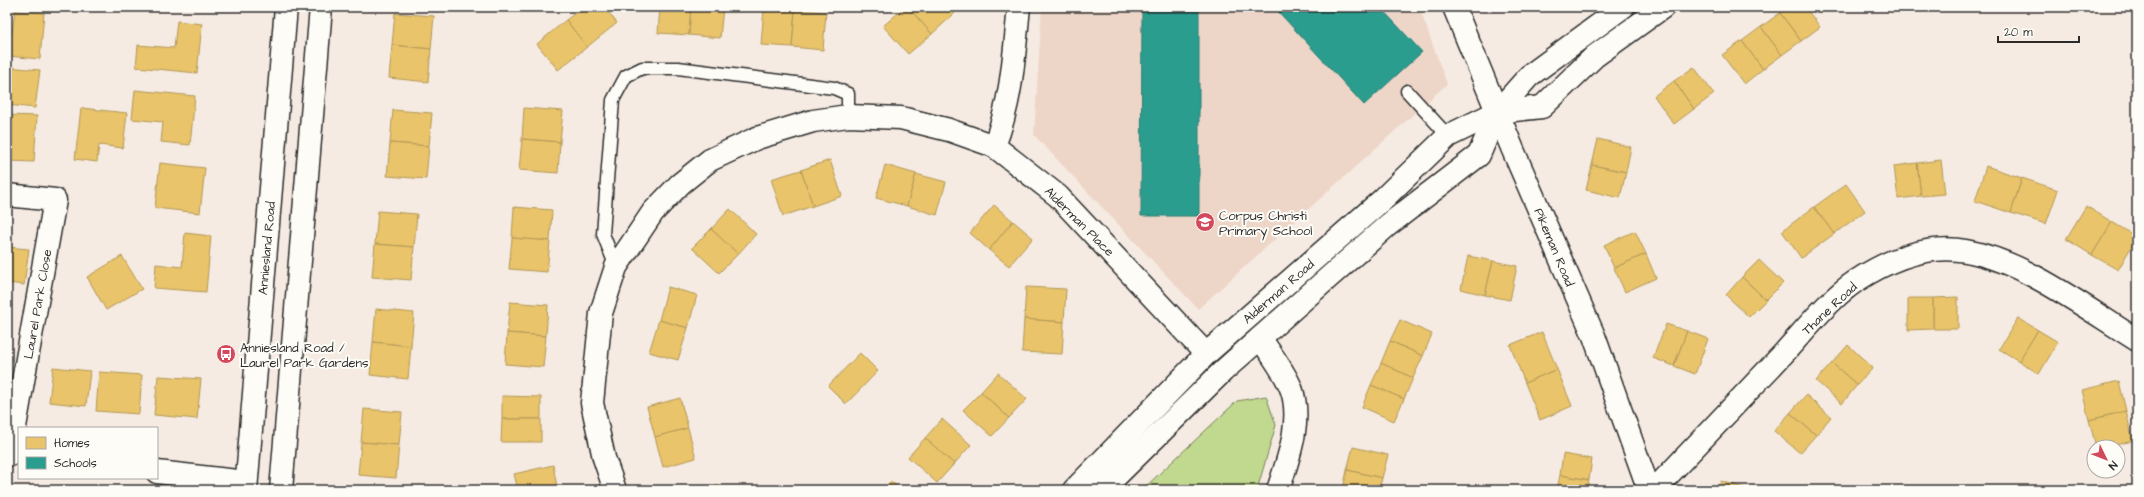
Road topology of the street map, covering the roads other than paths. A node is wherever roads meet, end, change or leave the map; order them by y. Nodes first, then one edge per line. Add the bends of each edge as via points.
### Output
1 (286, 7) edge
2 (321, 7) edge
3 (1019, 7) edge
4 (1454, 7) edge
5 (1623, 7) edge
6 (1662, 7) edge
7 (1407, 91) dead end
8 (1497, 112) junction
9 (848, 116) junction
10 (1448, 136) junction
11 (994, 146) junction
12 (7, 195) edge
13 (267, 237) junction
14 (302, 237) junction
15 (616, 267) junction
16 (1260, 338) junction
17 (2137, 340) edge
18 (1206, 354) junction
19 (12, 455) edge
20 (158, 472) edge
21 (246, 486) edge
22 (281, 490) edge
23 (615, 490) edge
24 (1074, 490) edge
25 (1102, 490) edge
26 (1278, 490) edge
27 (1650, 490) edge
28 (1654, 490) edge

1 - 13 street, Anniesland Road
2 - 14 street
3 - 11 street via 1010,92
4 - 8 street, Pikeman Road
5 - 8 street, Alderman Road via 1530,76
6 - 8 street, Alderman Road via 1595,56 1542,107
7 - 10 lane
8 - 10 street, Alderman Road
8 - 16 street, Alderman Road via 1478,154 1388,226
8 - 27 street, Pikeman Road via 1594,336
9 - 11 street, Alderman Place via 901,118 949,130
9 - 15 street, Alderman Place via 813,121 757,138 710,160 680,184 653,212
9 - 15 lane via 848,94 834,88 678,68 642,68 626,76 613,100 603,234
10 - 18 street, Alderman Road via 1382,200
11 - 18 street, Alderman Place via 1058,196
12 - 19 street, Laurel Park Close via 55,200
13 - 14 street
13 - 21 street, Anniesland Road
14 - 22 street
15 - 23 street, Alderman Place via 601,313 592,403 604,458
16 - 25 street, Alderman Road
16 - 26 street, Alderman Road via 1290,388 1295,404 1294,428
17 - 28 street, Thane Road via 2028,273 1994,258 1965,251 1929,250 1898,258 1855,282 1824,309
18 - 24 street, Alderman Road
20 - 21 street

